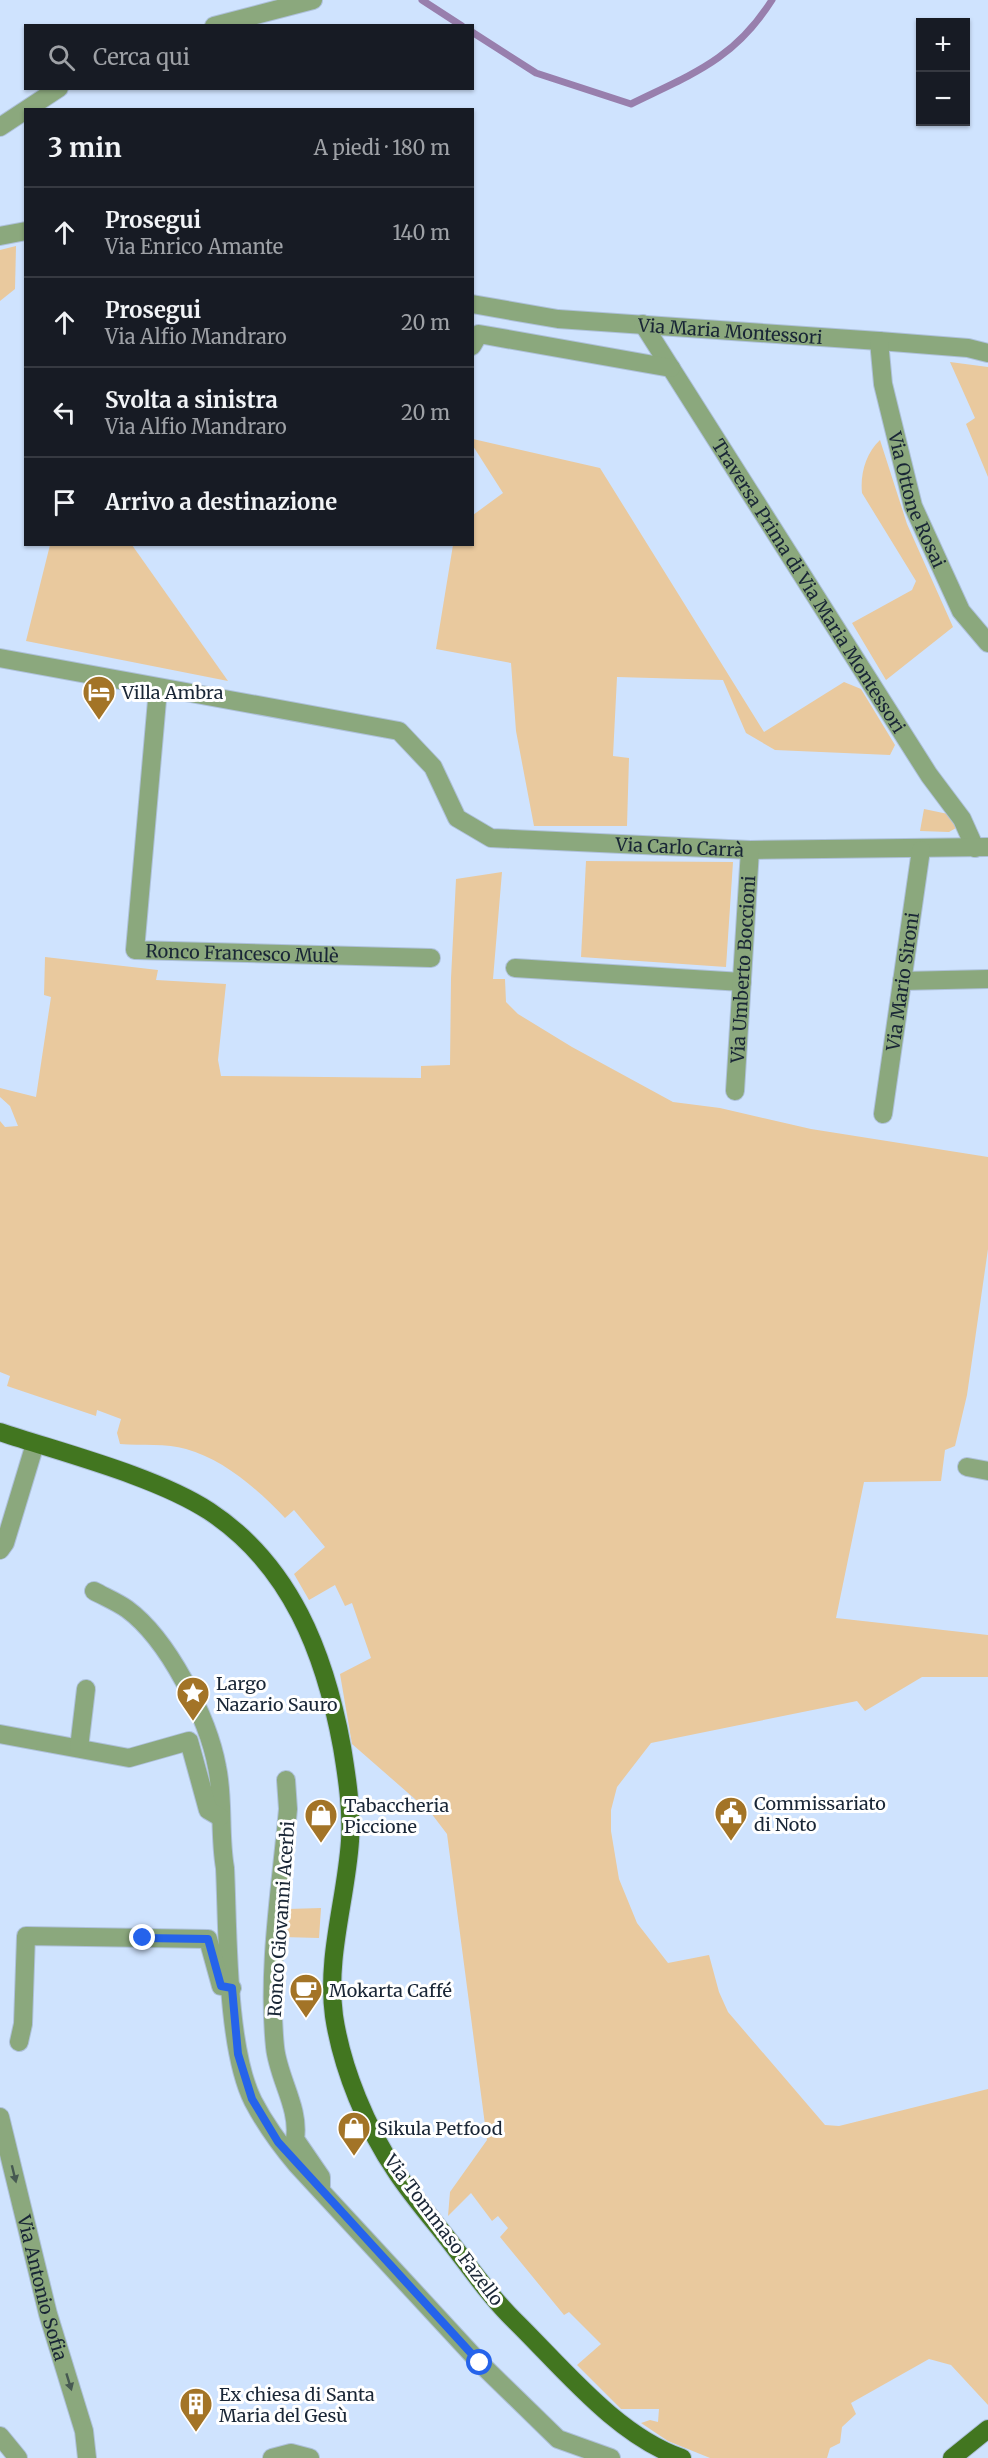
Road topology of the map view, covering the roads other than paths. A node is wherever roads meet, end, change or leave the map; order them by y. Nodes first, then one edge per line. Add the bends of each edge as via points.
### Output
1 (313, 0) edge
2 (222, 24) edge
3 (56, 90) edge
4 (29, 108) edge
5 (24, 111) edge
6 (0, 127) edge
7 (24, 231) edge
8 (0, 236) edge
9 (474, 304) edge
10 (643, 324) junction
11 (879, 341) junction
12 (474, 343) edge
13 (988, 353) edge
14 (671, 368) junction
15 (988, 643) edge
16 (0, 658) edge
17 (159, 689) junction
18 (981, 847) edge
19 (750, 850) junction
20 (921, 850) junction
21 (431, 958) dead end
22 (515, 968) dead end
23 (988, 979) edge
24 (902, 981) junction
25 (741, 982) junction
26 (735, 1090) dead end
27 (883, 1114) dead end
28 (0, 1432) edge
29 (35, 1444) junction
30 (967, 1467) dead end
31 (988, 1471) edge
32 (0, 1550) edge
33 (94, 1591) dead end
34 (86, 1689) dead end
35 (0, 1734) edge
36 (79, 1748) junction
37 (286, 1780) dead end
38 (220, 1817) junction
39 (232, 1988) junction
40 (19, 2042) dead end
41 (0, 2117) edge
42 (321, 2191) junction
43 (988, 2429) edge
44 (0, 2436) edge
45 (958, 2457) edge
46 (18, 2458) edge
47 (87, 2458) edge
48 (272, 2458) edge
49 (310, 2458) edge
50 (611, 2458) edge
51 (682, 2458) edge

1 - 2 street
3 - 4 street
5 - 6 street
7 - 8 street
9 - 10 street, Via Maria Montessori via 558,319
10 - 11 street, Via Maria Montessori
10 - 14 street, Traversa Prima di Via Maria Montessori
11 - 13 street, Via Maria Montessori
11 - 15 street, Via Ottone Rosai via 883,384 913,506 962,611
12 - 14 street via 479,334
14 - 18 street, Traversa Prima di Via Maria Montessori via 929,775
16 - 17 street, Via Carlo Carrà
17 - 19 street, Via Carlo Carrà via 399,731 433,767 457,818 491,838
17 - 21 street, Ronco Francesco Mulè via 135,950
18 - 20 street, Via Carlo Carrà
19 - 20 street, Via Carlo Carrà
19 - 25 street, Via Umberto Boccioni
20 - 24 street, Via Mario Sironi
22 - 25 street
23 - 24 street
24 - 27 street, Via Mario Sironi
25 - 26 street, Via Umberto Boccioni
28 - 29 main road, Via Tommaso Fazello
29 - 32 street
29 - 51 main road, Via Tommaso Fazello via 150,1482 208,1511 267,1562 291,1597 308,1626 325,1674 348,1781 350,1841 334,1943 334,2013 343,2059 358,2099 396,2171 500,2307 618,2421
30 - 31 street
33 - 38 street via 128,1610 170,1655 207,1729 217,1766
34 - 36 street
35 - 36 street
36 - 38 street via 129,1758 189,1741 208,1810
37 - 42 street, Ronco Giovanni Acerbi via 288,1809 273,2010 275,2049 298,2126 295,2139 321,2177
38 - 39 street
39 - 40 street via 221,1986 208,1939 26,1936
39 - 42 street via 238,2054 252,2099 278,2142
41 -> 47 street, Via Antonio Sofia via 48,2314 84,2431
42 - 50 street via 480,2363 558,2439
43 - 45 main road
44 - 46 street
48 - 49 street via 291,2453

